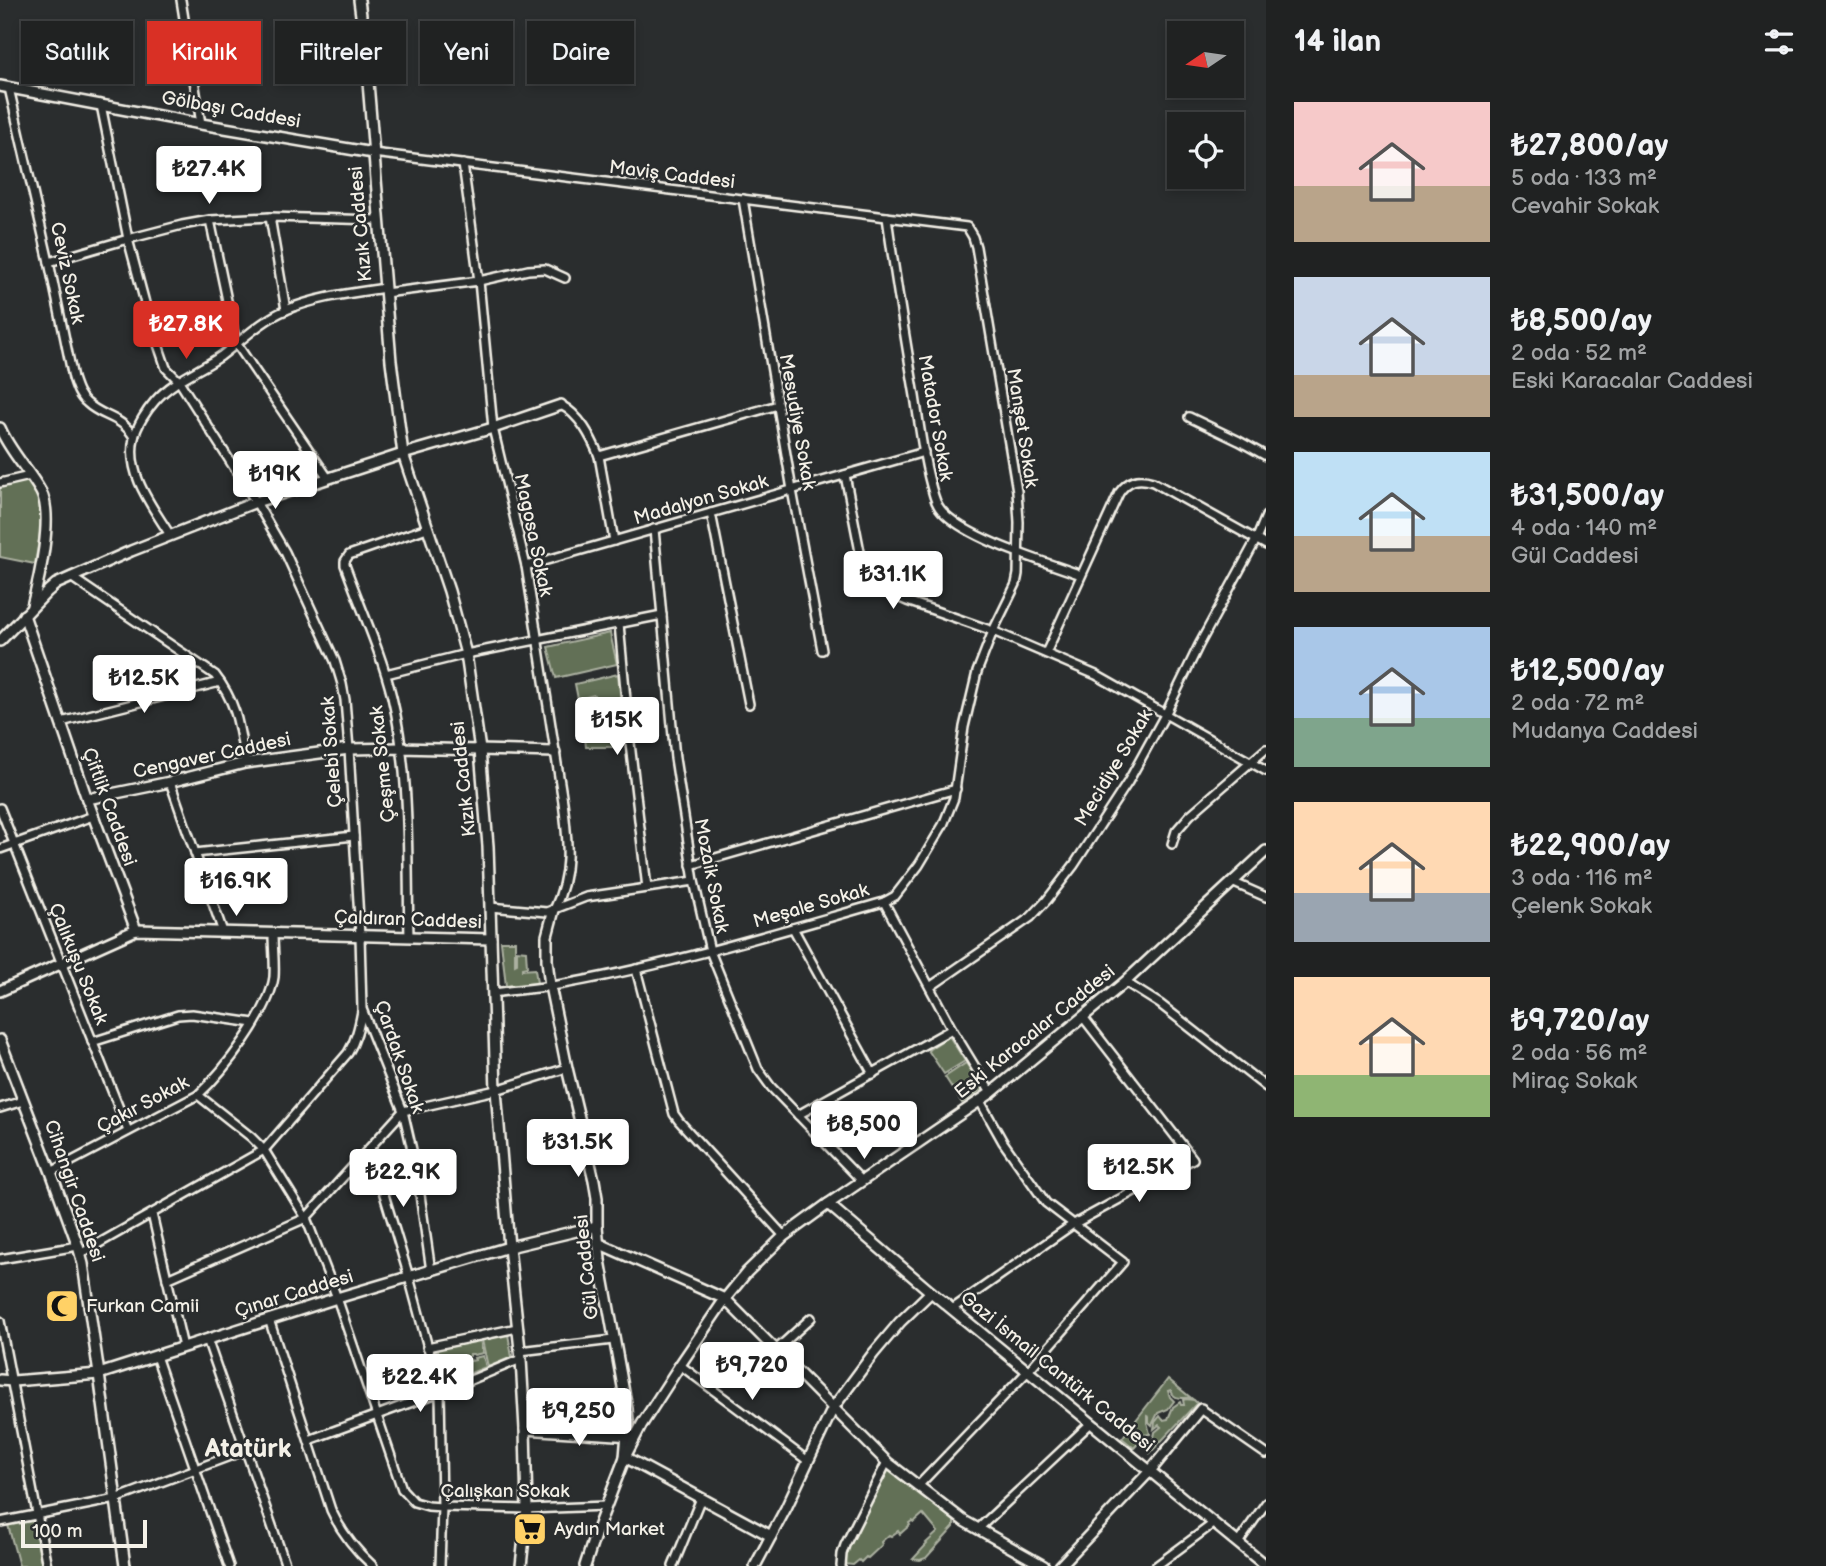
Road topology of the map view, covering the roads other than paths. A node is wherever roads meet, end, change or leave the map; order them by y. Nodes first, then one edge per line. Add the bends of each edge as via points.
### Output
1 (181, 0) edge
2 (359, 0) edge
3 (4, 87) edge
4 (101, 105) junction
5 (201, 124) junction
6 (373, 153) junction
7 (463, 164) junction
8 (743, 199) junction
9 (270, 217) junction
10 (887, 217) junction
11 (210, 220) junction
12 (379, 220) junction
13 (967, 227) joint
14 (128, 239) junction
15 (49, 262) junction
16 (565, 278) dead end
17 (479, 281) junction
18 (385, 290) junction
19 (286, 310) junction
20 (236, 343) junction
21 (179, 381) junction
22 (561, 405) joint
23 (778, 405) junction
24 (1189, 417) dead end
25 (0, 428) edge
26 (493, 428) junction
27 (134, 437) junction
28 (924, 452) junction
29 (402, 454) junction
30 (599, 456) junction
31 (1266, 456) edge
32 (845, 475) junction
33 (30, 476) junction
34 (328, 478) junction
35 (0, 483) edge
36 (792, 490) junction
37 (256, 502) junction
38 (711, 513) junction
39 (1266, 516) edge
40 (427, 528) junction
41 (654, 529) junction
42 (170, 535) junction
43 (1256, 540) junction
44 (614, 541) junction
45 (1266, 545) edge
46 (1018, 552) junction
47 (526, 566) junction
48 (1081, 575) junction
49 (71, 577) junction
50 (32, 607) junction
51 (24, 615) junction
52 (662, 615) junction
53 (620, 624) junction
54 (993, 631) junction
55 (538, 640) junction
56 (0, 641) edge
57 (822, 650) dead end
58 (466, 653) junction
59 (1046, 653) junction
60 (386, 674) junction
61 (220, 682) junction
62 (749, 704) dead end
63 (1166, 713) junction
64 (61, 722) junction
65 (401, 748) junction
66 (349, 749) junction
67 (1266, 749) edge
68 (480, 750) junction
69 (555, 752) junction
70 (1252, 762) junction
71 (245, 763) junction
72 (1266, 771) edge
73 (170, 782) junction
74 (956, 789) junction
75 (87, 799) junction
76 (0, 808) edge
77 (93, 816) junction
78 (354, 836) junction
79 (14, 844) junction
80 (1172, 844) dead end
81 (0, 849) edge
82 (1266, 851) edge
83 (195, 853) junction
84 (691, 865) junction
85 (694, 881) junction
86 (1232, 882) junction
87 (646, 888) junction
88 (1266, 897) edge
89 (884, 902) junction
90 (490, 907) junction
91 (554, 909) junction
92 (793, 928) junction
93 (136, 930) junction
94 (223, 932) junction
95 (272, 934) junction
96 (360, 936) junction
97 (409, 937) junction
98 (491, 939) junction
99 (710, 951) junction
100 (61, 964) junction
101 (636, 969) junction
102 (1125, 982) junction
103 (551, 986) junction
104 (930, 987) junction
105 (0, 991) edge
106 (493, 993) junction
107 (362, 1009) junction
108 (1083, 1017) junction
109 (254, 1023) junction
110 (952, 1029) junction
111 (0, 1040) edge
112 (92, 1042) junction
113 (567, 1068) junction
114 (873, 1074) junction
115 (1266, 1087) edge
116 (496, 1090) junction
117 (991, 1093) junction
118 (198, 1095) junction
119 (23, 1101) junction
120 (980, 1101) junction
121 (0, 1108) edge
122 (403, 1111) junction
123 (799, 1115) junction
124 (128, 1131) junction
125 (370, 1148) junction
126 (264, 1150) junction
127 (51, 1172) junction
128 (861, 1180) junction
129 (828, 1204) junction
130 (152, 1214) junction
131 (306, 1218) junction
132 (1072, 1225) junction
133 (597, 1226) junction
134 (784, 1236) junction
135 (598, 1243) junction
136 (509, 1247) junction
137 (79, 1250) junction
138 (0, 1259) edge
139 (431, 1270) junction
140 (409, 1277) junction
141 (167, 1279) junction
142 (931, 1292) junction
143 (337, 1298) junction
144 (725, 1298) junction
145 (953, 1310) junction
146 (811, 1318) dead end
147 (269, 1319) junction
148 (0, 1321) edge
149 (517, 1328) junction
150 (207, 1339) junction
151 (613, 1340) junction
152 (183, 1347) junction
153 (427, 1347) junction
154 (776, 1350) junction
155 (520, 1355) junction
156 (156, 1356) junction
157 (680, 1365) junction
158 (1028, 1371) junction
159 (99, 1374) junction
160 (0, 1380) edge
161 (13, 1381) junction
162 (440, 1392) junction
163 (832, 1408) junction
164 (1200, 1409) joint
165 (377, 1415) junction
166 (1091, 1423) junction
167 (525, 1429) junction
168 (631, 1436) junction
169 (309, 1440) junction
170 (247, 1450) junction
171 (1266, 1454) edge
172 (625, 1457) junction
173 (808, 1461) junction
174 (887, 1462) junction
175 (195, 1469) junction
176 (1150, 1471) junction
177 (918, 1486) junction
178 (116, 1499) junction
179 (701, 1499) junction
180 (1266, 1503) edge
181 (606, 1506) junction
182 (442, 1507) junction
183 (527, 1509) junction
184 (38, 1515) junction
185 (0, 1522) edge
186 (1214, 1523) junction
187 (978, 1529) junction
188 (771, 1536) junction
189 (1238, 1543) junction
190 (757, 1565) edge
191 (47, 1566) edge
192 (125, 1566) edge
193 (229, 1566) edge
194 (286, 1566) edge
195 (373, 1566) edge
196 (440, 1566) edge
197 (521, 1566) edge
198 (585, 1566) edge
199 (673, 1566) edge
200 (841, 1566) edge
201 (1044, 1566) edge
202 (1060, 1566) edge
203 (1156, 1566) edge
204 (1266, 1566) edge

1 - 5 street
2 - 6 street, Kızık Caddesi
3 - 4 street, Gölbaşı Caddesi
3 - 15 street, Ceviz Sokak
4 - 5 street, Gölbaşı Caddesi
4 - 14 street, Çelebi Sokak
5 - 6 street, Gölbaşı Caddesi
6 - 7 street, Maviş Caddesi
6 - 12 street, Kızık Caddesi
7 - 8 street, Maviş Caddesi
7 - 17 street, Magosa Sokak
8 - 10 street, Maviş Caddesi
8 - 23 street, Mesudiye Sokak
9 - 11 street
9 - 12 street
9 - 19 street
10 - 13 street, Maviş Caddesi
10 - 28 street, Matador Sokak
11 - 14 street
11 - 20 street
12 - 18 street, Kızık Caddesi
13 - 46 street, Manşet Sokak via 976,247 1017,491
14 - 15 street
14 - 21 street, Çelebi Sokak via 166,368
15 - 27 street, Ceviz Sokak via 77,389 85,402 124,424
16 - 17 street via 537,269
17 - 18 street
17 - 26 street, Magosa Sokak
18 - 19 street via 335,296
18 - 29 street, Kızık Caddesi
19 - 20 street
20 - 21 street
20 - 34 street
21 - 27 street via 155,400
21 - 37 street, Çelebi Sokak
22 - 26 street
22 - 30 street via 577,418
23 - 30 street
23 - 36 street, Mesudiye Sokak
24 - 31 street
25 - 33 street
26 - 29 street
26 - 47 street, Magosa Sokak
27 - 42 street via 135,471
28 - 32 street, Madalyon Sokak
28 - 46 street, Matador Sokak via 933,495 944,513 972,532
29 - 34 street
29 - 40 street, Kızık Caddesi
30 - 44 street
32 - 36 street, Madalyon Sokak
32 - 54 street via 863,567 871,583 907,601
33 - 35 street
33 - 50 street via 42,494 46,513
34 - 37 street
36 - 38 street, Madalyon Sokak
36 - 57 street, Mesudiye Sokak
37 - 42 street
37 - 66 street, Çelebi Sokak via 285,552 335,662 345,700
38 - 41 street, Madalyon Sokak
38 - 62 street
39 - 43 street, Mecidiye Sokak
40 - 58 street, Kızık Caddesi
40 - 60 street, Çeşme Sokak via 349,555 345,561
41 - 44 street, Madalyon Sokak
41 - 52 street, Mozaik Sokak
42 - 49 street
43 - 45 street
43 - 48 street via 1140,479 1119,493
43 - 63 street, Mecidiye Sokak
44 - 47 street, Madalyon Sokak
46 - 48 street, Matador Sokak
46 - 54 street, Manşet Sokak via 1016,584
47 - 55 street, Magosa Sokak
48 - 59 street
49 - 50 street via 56,584
49 - 61 street
50 - 51 street
51 - 56 street
51 - 64 street, Çiftlik Caddesi
52 - 53 street
52 - 84 street, Mozaik Sokak via 675,758
53 - 55 street
53 - 87 street
54 - 59 street
54 - 74 street, Meşale Sokak via 971,692
55 - 58 street
55 - 69 street, Magosa Sokak
58 - 60 street
58 - 68 street, Kızık Caddesi
59 - 63 street
60 - 65 street, Çeşme Sokak
61 - 64 street
61 - 71 street via 236,709
63 - 70 street
63 - 104 street, Mecidiye Sokak via 1128,782 1047,900 1021,925
64 - 75 street, Çiftlik Caddesi
65 - 66 street, Cengaver Caddesi
65 - 68 street, Cengaver Caddesi
65 - 97 street, Çeşme Sokak
66 - 71 street, Cengaver Caddesi
66 - 78 street, Çelebi Sokak
67 - 70 street
68 - 69 street, Cengaver Caddesi
68 - 90 street, Kızık Caddesi
69 - 91 street, Magosa Sokak via 567,864 563,891
70 - 72 street
70 - 80 street via 1190,815
71 - 73 street, Cengaver Caddesi
73 - 75 street, Cengaver Caddesi
73 - 83 street
74 - 84 street
74 - 89 street, Meşale Sokak via 943,825 919,864 895,896
75 - 77 street, Çiftlik Caddesi
76 - 79 street, Çalıkuşu Sokak
77 - 79 street
77 - 93 street, Çiftlik Caddesi
78 - 83 street
78 - 96 street, Çelebi Sokak
79 - 81 street
79 - 100 street, Çalıkuşu Sokak
82 - 86 street, Eski Karacalar Caddesi
83 - 94 street
84 - 85 street, Mozaik Sokak
85 - 87 street
85 - 99 street, Mozaik Sokak
86 - 88 street
86 - 102 street, Eski Karacalar Caddesi
87 - 91 street via 586,897
89 - 92 street, Meşale Sokak
89 - 104 street
90 - 91 street
90 - 98 street, Kızık Caddesi
91 - 103 street, Gül Caddesi via 547,936
92 - 99 street, Meşale Sokak
92 - 114 street
93 - 94 street, Çaldıran Caddesi
93 - 100 street, Çaldıran Caddesi
94 - 95 street, Çaldıran Caddesi
95 - 96 street, Çaldıran Caddesi
95 - 109 street, Çakır Sokak via 274,977
96 - 97 street, Çaldıran Caddesi
96 - 107 street, Çardak Sokak
97 - 98 street, Çaldıran Caddesi
98 - 106 street, Kızık Caddesi
99 - 101 street, Meşale Sokak
99 - 123 street, Mozaik Sokak via 758,1069
100 - 105 street, Çaldıran Caddesi
100 - 112 street, Çalıkuşu Sokak
101 - 103 street, Meşale Sokak
101 - 134 street via 674,1114
102 - 108 street, Eski Karacalar Caddesi
102 - 115 street
103 - 106 street, Meşale Sokak
103 - 113 street, Gül Caddesi
104 - 110 street
106 - 116 street, Kızık Caddesi
107 - 122 street, Çardak Sokak
107 - 126 street via 359,1030 348,1053
108 - 117 street, Eski Karacalar Caddesi
108 - 132 street via 1193,1159
109 - 112 street via 192,1014
109 - 118 street, Çakır Sokak via 222,1070
110 - 114 street
110 - 117 street
111 - 119 street, Cihangir Caddesi
112 - 124 street, Çalıkuşu Sokak
113 - 116 street
113 - 133 street, Gül Caddesi via 594,1180
114 - 123 street
116 - 122 street
116 - 136 street, Kızık Caddesi
117 - 120 street, Eski Karacalar Caddesi
118 - 124 street, Çakır Sokak
118 - 126 street, Çalışkan Sokak
119 - 121 street
119 - 127 street, Cihangir Caddesi
120 - 128 street, Eski Karacalar Caddesi
120 - 132 street via 1038,1194
122 - 125 street
122 - 139 street, Çardak Sokak
123 - 128 street, Mozaik Sokak
124 - 127 street, Çakır Sokak
125 - 131 street
125 - 140 street
126 - 130 street
126 - 131 street, Çalışkan Sokak
127 - 137 street, Cihangir Caddesi
128 - 129 street, Eski Karacalar Caddesi
129 - 134 street, Eski Karacalar Caddesi
129 - 142 street, Gazi İsmail Cantürk Caddesi
130 - 137 street
130 - 141 street
131 - 141 street
131 - 143 street, Çalışkan Sokak
132 - 145 street
132 - 158 street via 1123,1262
133 - 135 street, Gül Caddesi
133 - 136 street, Çınar Caddesi
134 - 144 street, Eski Karacalar Caddesi
135 - 144 street
135 - 151 street, Gül Caddesi
136 - 139 street, Çınar Caddesi
136 - 149 street, Kızık Caddesi
137 - 138 street
137 - 159 street, Cihangir Caddesi
139 - 140 street, Çınar Caddesi
140 - 143 street, Çınar Caddesi
140 - 153 street
141 - 152 street
142 - 145 street, Gazi İsmail Cantürk Caddesi
142 - 163 street via 900,1322
143 - 147 street, Çınar Caddesi
143 - 165 street, Çalışkan Sokak
144 - 154 street
144 - 157 street, Eski Karacalar Caddesi
145 - 158 street, Gazi İsmail Cantürk Caddesi
146 - 154 street
147 - 150 street, Çınar Caddesi
147 - 169 street
148 - 161 street
149 - 153 street
149 - 155 street, Kızık Caddesi
150 - 152 street, Çınar Caddesi
150 - 170 street
151 - 155 street
151 - 168 street, Gül Caddesi
152 - 156 street, Çınar Caddesi
153 - 162 street
154 - 163 street
155 - 162 street
155 - 167 street, Kızık Caddesi
156 - 159 street, Çınar Caddesi
156 - 175 street
157 - 168 street, Eski Karacalar Caddesi
157 - 173 street
158 - 166 street, Gazi İsmail Cantürk Caddesi
158 - 177 street
159 - 161 street, Çınar Caddesi
159 - 178 street, Cihangir Caddesi
160 - 161 street, Çınar Caddesi
161 - 184 street
162 - 165 street
162 - 182 street
163 - 173 street
163 - 174 street
164 - 171 street
164 - 176 street
165 - 169 street
165 - 182 street, Çalışkan Sokak via 402,1489 414,1502
166 - 176 street, Gazi İsmail Cantürk Caddesi
166 - 187 street
167 - 168 street
167 - 183 street, Kızık Caddesi
168 - 172 street, Eski Karacalar Caddesi
169 - 195 street via 335,1519
170 - 175 street
170 - 194 street
172 - 179 street
172 - 181 street, Eski Karacalar Caddesi
173 - 188 street
174 - 177 street
174 - 200 street via 845,1545
175 - 178 street
175 - 193 street
176 - 186 street, Gazi İsmail Cantürk Caddesi
176 - 202 street
177 - 187 street
178 - 184 street
178 - 192 street, Cihangir Caddesi
179 - 188 street
179 - 199 street
180 - 189 street
181 - 183 street, Çalışkan Sokak
181 - 198 street, Eski Karacalar Caddesi
182 - 183 street, Çalışkan Sokak
182 - 196 street
183 - 197 street, Kızık Caddesi
184 - 185 street
184 - 191 street
186 - 189 street, Gazi İsmail Cantürk Caddesi
186 - 203 street
187 - 201 street
188 - 190 street
189 - 204 street, Gazi İsmail Cantürk Caddesi

